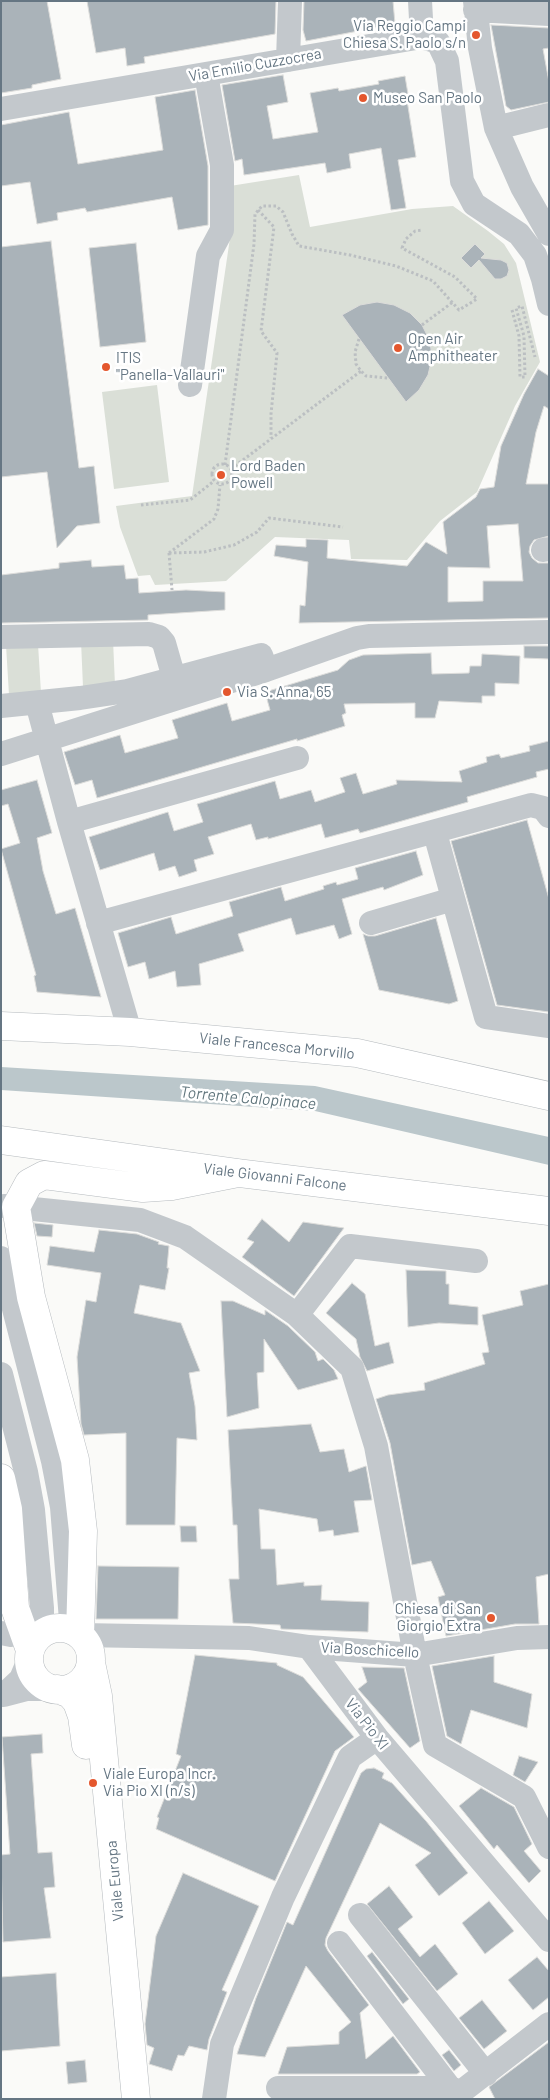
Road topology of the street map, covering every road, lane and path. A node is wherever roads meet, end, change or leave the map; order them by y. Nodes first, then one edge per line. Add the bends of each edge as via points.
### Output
1 (290, 1) edge
2 (420, 1) edge
3 (475, 6) edge
4 (549, 14) edge
5 (422, 37) junction
6 (288, 60) junction
7 (206, 74) junction
8 (1, 109) edge
9 (549, 115) edge
10 (496, 128) junction
11 (258, 210) junction
12 (545, 229) edge
13 (423, 230) dead end
14 (519, 234) junction
15 (454, 302) junction
16 (549, 304) edge
17 (512, 310) dead end
18 (422, 325) dead end
19 (359, 339) dead end
20 (535, 357) dead end
21 (361, 371) junction
22 (388, 378) dead end
23 (190, 385) dead end
24 (271, 438) junction
25 (225, 465) junction
26 (231, 469) junction
27 (214, 481) junction
28 (220, 485) junction
29 (141, 505) dead end
30 (343, 528) dead end
31 (169, 553) junction
32 (172, 590) dead end
33 (549, 632) edge
34 (1, 637) edge
35 (266, 670) junction
36 (174, 678) junction
37 (37, 703) junction
38 (1, 706) edge
39 (46, 740) junction
40 (1, 754) edge
41 (297, 758) dead end
42 (549, 816) edge
43 (69, 822) junction
44 (435, 833) junction
45 (454, 899) junction
46 (98, 923) junction
47 (371, 923) dead end
48 (1, 1026) edge
49 (549, 1026) edge
50 (130, 1032) junction
51 (549, 1096) edge
52 (1, 1140) edge
53 (238, 1173) junction
54 (10, 1206) junction
55 (549, 1211) edge
56 (1, 1258) edge
57 (476, 1261) dead end
58 (297, 1315) junction
59 (1, 1374) edge
60 (1, 1478) edge
61 (77, 1633) junction
62 (124, 1636) junction
63 (549, 1636) edge
64 (26, 1642) edge
65 (309, 1647) junction
66 (415, 1655) junction
67 (91, 1663) junction
68 (55, 1689) junction
69 (3, 1696) edge
70 (377, 1738) junction
71 (549, 1847) edge
72 (360, 1915) dead end
73 (549, 1940) edge
74 (339, 1943) dead end
75 (549, 2024) edge
76 (486, 2074) junction
77 (278, 2088) dead end
78 (450, 2088) junction
79 (119, 2099) edge
80 (136, 2099) edge
81 (214, 2099) edge

1 - 6 street
2 - 5 street
3 - 4 street
3 - 10 street
5 - 6 street, Via Emilio Cuzzocrea
5 - 14 street via 438,42 447,60 462,181 474,204
6 - 7 street, Via Emilio Cuzzocrea
7 - 8 street, Via Emilio Cuzzocrea
7 - 23 street via 222,164 222,230 208,256
9 - 10 street
10 - 12 street via 522,188
11 - 15 path via 262,206 276,206 283,212 299,246 396,266 432,281
11 - 24 path via 274,227 261,331 276,353
11 - 25 path
12 - 14 street
13 - 15 path via 415,231 402,248 455,277 477,299 459,310
14 - 16 street via 535,255
15 - 18 path
17 - 20 path via 519,336 520,377 525,377 524,336 516,308 522,306
19 - 21 path via 355,352 356,364
21 - 22 path via 366,376
21 - 24 path
24 - 26 path
25 - 26 path
25 - 27 path via 213,469
26 - 28 path via 229,482
27 - 28 path
27 - 29 path via 190,500
28 - 31 path via 214,518
30 - 31 path via 269,518 257,532 234,545 204,552
31 - 32 path
33 - 35 street via 369,636
34 - 36 street via 150,634 164,643
35 - 36 street via 261,655
35 - 39 street
36 - 37 street via 127,691
37 - 38 street
37 - 39 street
39 - 40 street
39 - 43 street
41 - 43 street
42 - 44 street via 543,808 531,805
43 - 46 street
44 - 45 street
44 - 46 street
45 - 47 street
45 - 49 street via 486,1017
46 - 50 street
48 - 50 main road, Viale Francesca Morvillo
50 - 51 main road, Viale Francesca Morvillo via 357,1054
52 - 53 main road, Viale Giovanni Falcone
53 - 54 main road via 172,1186 143,1188 44,1175 29,1183
53 - 55 main road, Viale Giovanni Falcone
54 - 58 street via 140,1220 184,1236
54 - 61 main road via 75,1460 83,1531
56 - 61 street via 53,1461 62,1507 70,1615
57 - 58 street via 350,1246
58 - 66 street via 352,1368 376,1446
59 - 64 street via 26,1472 42,1608
60 - 64 main road via 8,1509 15,1608
61 - 62 street
61 - 64 main road via 61,1628 51,1629
61 - 67 main road via 87,1643
62 - 65 street via 249,1638
62 - 67 street
63 - 66 street, Via Boschicello via 517,1638
64 - 68 main road via 36,1679
64 - 69 street via 22,1679
65 - 66 street, Via Boschicello
65 - 70 street, Via Pio XI
66 - 71 street via 435,1745 524,1797
67 - 68 main road via 82,1681 73,1687
67 - 80 main road, Viale Europa via 99,1706
68 - 69 street via 27,1688
68 - 79 main road, Viale Europa via 70,1694 77,1702 84,1723
70 - 73 street, Via Pio XI
70 - 81 street via 350,1757 283,1897 222,2044
72 - 76 street
74 - 78 street
75 - 76 street
76 - 78 street via 461,2092
77 - 78 street

